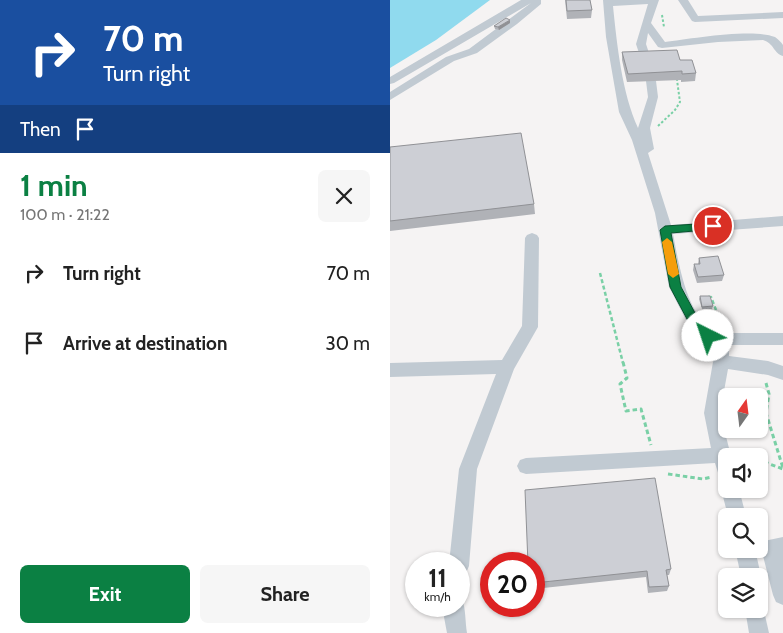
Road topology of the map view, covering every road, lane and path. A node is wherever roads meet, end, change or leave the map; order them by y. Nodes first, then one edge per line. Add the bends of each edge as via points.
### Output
1 (536, 0) edge
2 (653, 0) edge
3 (683, 0) edge
4 (608, 2) edge
5 (783, 15) edge
6 (646, 23) junction
7 (783, 53) edge
8 (646, 59) edge
9 (677, 80) edge
10 (390, 81) edge
11 (652, 81) edge
12 (390, 97) edge
13 (656, 128) dead end
14 (650, 178) junction
15 (783, 221) edge
16 (665, 230) junction
17 (532, 238) dead end
18 (600, 273) dead end
19 (704, 298) edge
20 (724, 332) junction
21 (783, 339) edge
22 (721, 362) junction
23 (507, 367) junction
24 (765, 368) junction
25 (390, 370) edge
26 (783, 373) edge
27 (721, 448) edge
28 (718, 455) edge
29 (655, 457) junction
30 (768, 463) edge
31 (526, 466) dead end
32 (783, 468) edge
33 (718, 479) edge
34 (783, 547) edge
35 (460, 552) edge
36 (783, 595) edge
37 (454, 617) edge
38 (756, 618) edge
39 (457, 633) edge
40 (759, 633) edge

1 - 10 lane via 526,1
1 - 12 lane via 536,4 514,22 473,51 450,59
2 - 4 lane
2 - 6 lane
3 - 5 lane via 696,19
4 - 14 lane via 625,112
6 - 7 lane via 662,45 770,38
6 - 8 lane via 641,44
9 - 13 path via 683,99 680,106
11 - 14 lane via 653,97 644,128
14 - 16 lane
15 - 16 lane
16 - 20 lane via 676,287 691,316 708,336
17 - 23 lane via 530,326
18 - 29 path via 627,378 620,384 626,411 640,409
19 - 20 path via 711,297
20 - 21 lane
20 - 22 lane
22 - 24 lane
22 - 27 lane via 712,413
23 - 25 lane
23 - 35 lane via 468,469
24 - 26 lane
24 - 32 path via 770,394 766,412
28 - 29 lane via 695,458
29 - 31 lane
29 - 33 path via 659,473
30 - 32 path
34 - 36 lane via 771,548
37 - 39 lane
38 - 40 lane

